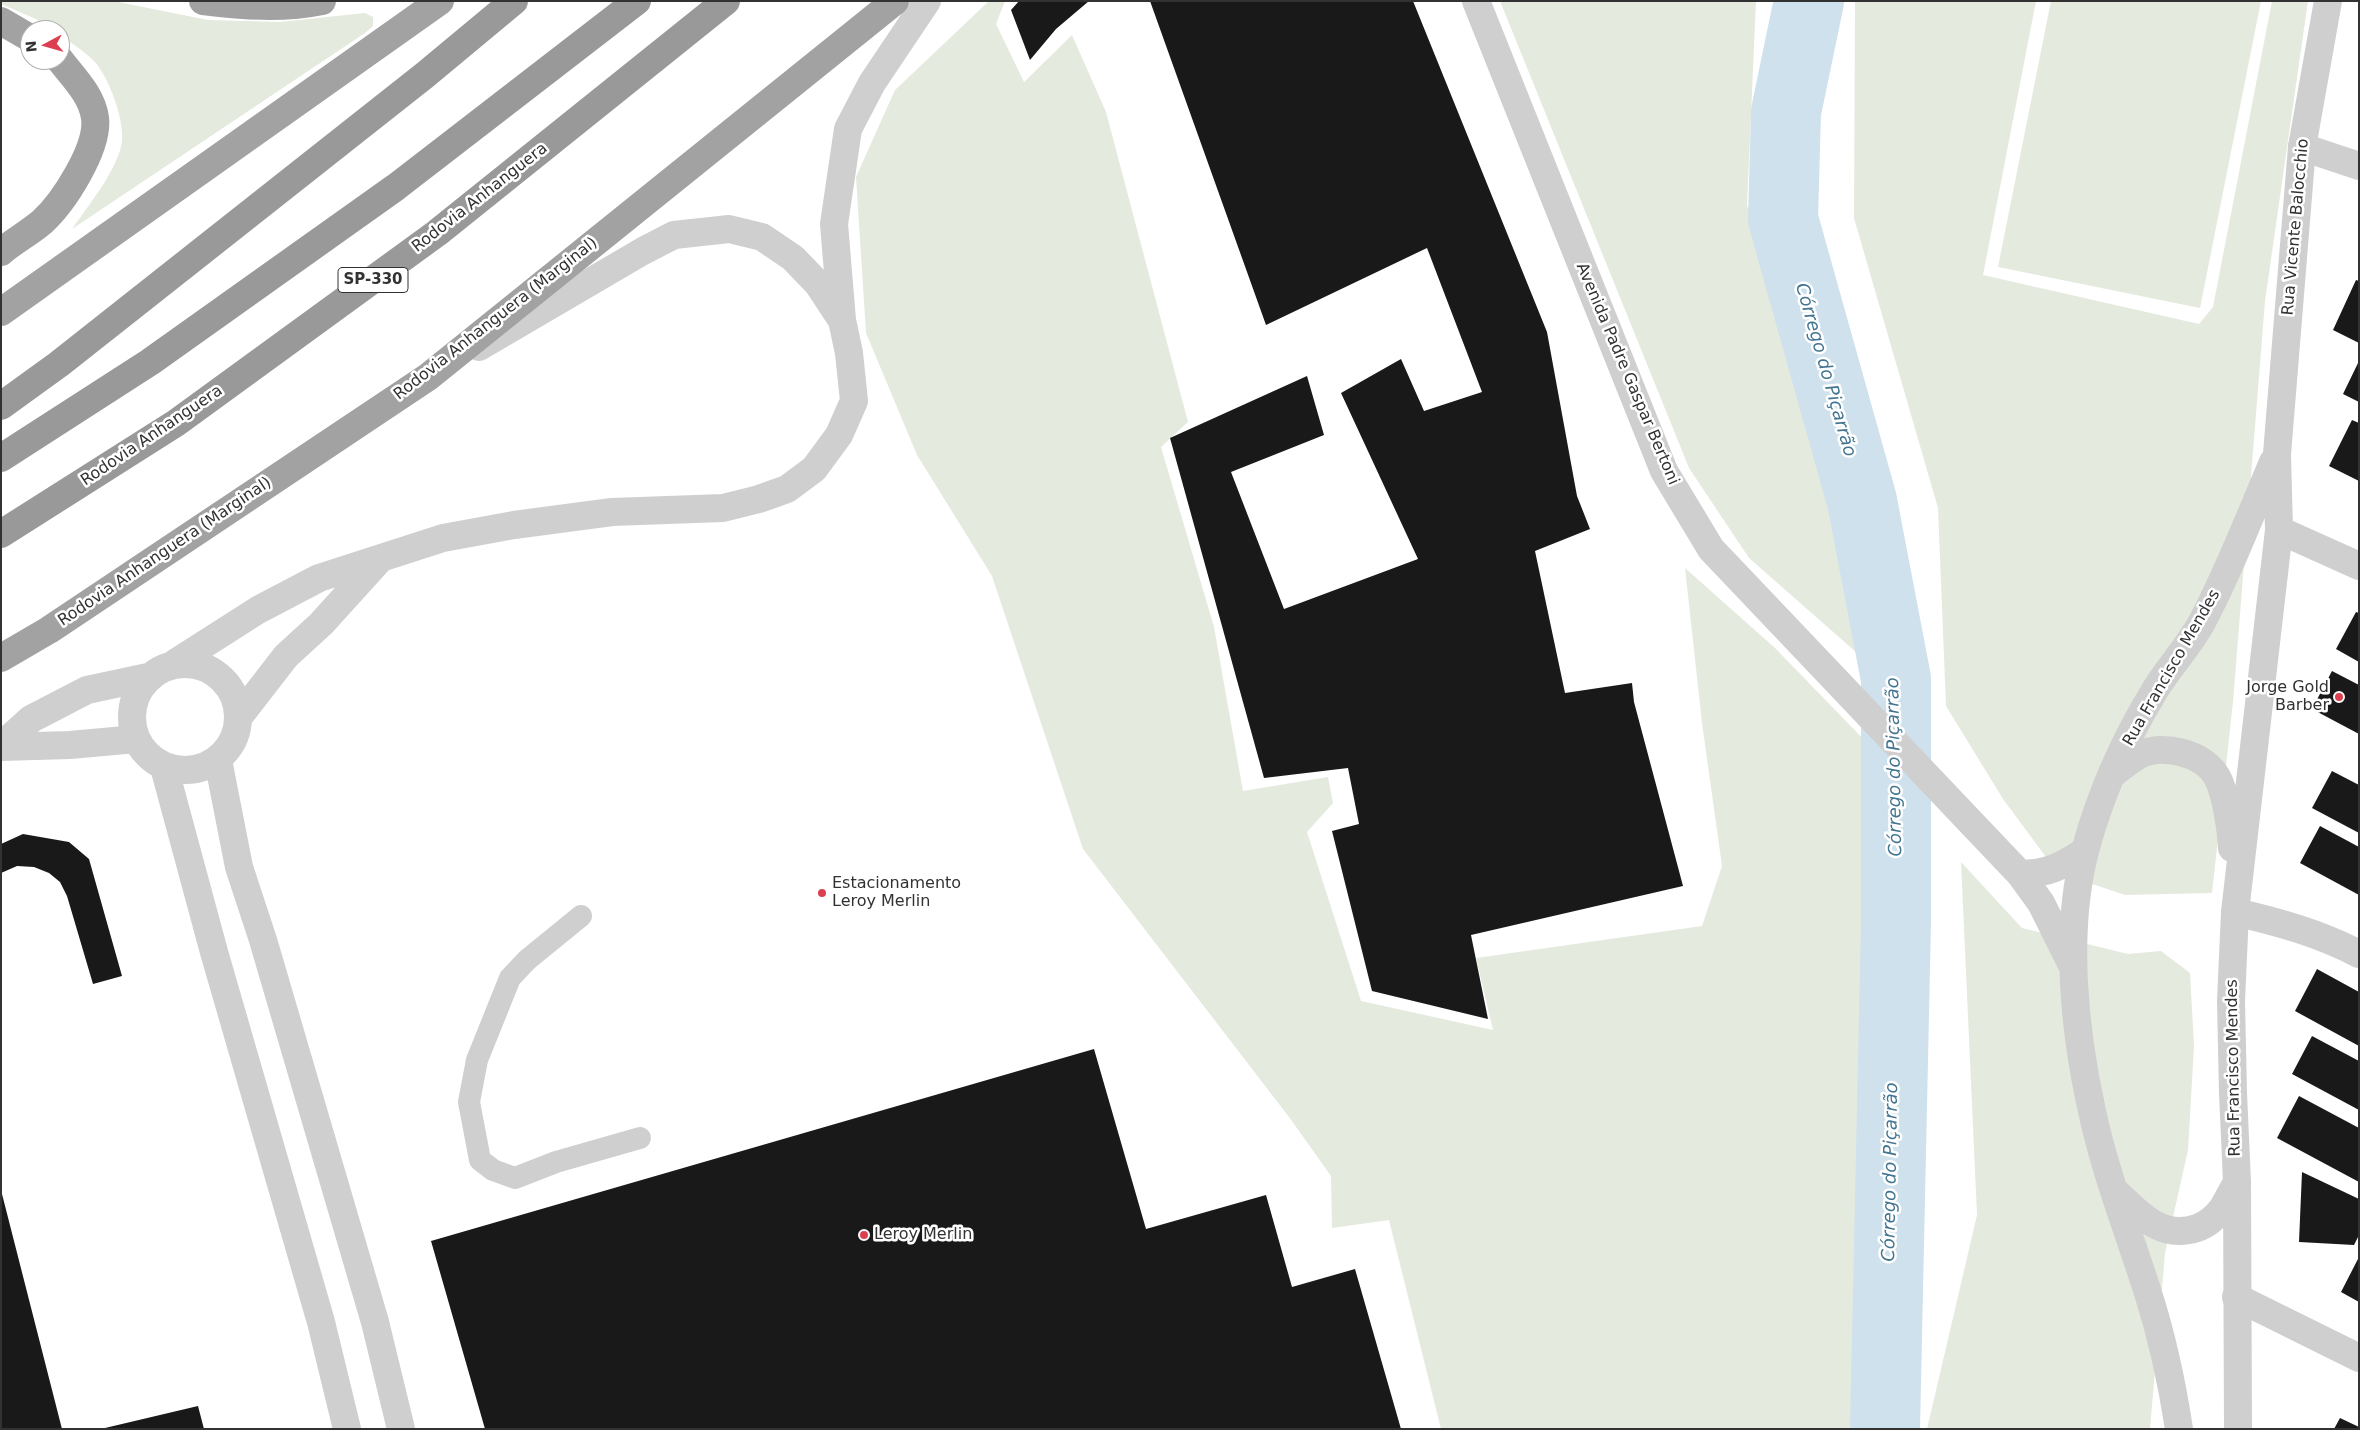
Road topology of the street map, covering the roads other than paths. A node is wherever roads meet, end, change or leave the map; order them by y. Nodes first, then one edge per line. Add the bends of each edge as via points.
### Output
1 (203, 1) edge
2 (322, 1) edge
3 (440, 1) edge
4 (514, 1) edge
5 (637, 1) edge
6 (726, 1) edge
7 (895, 1) edge
8 (927, 1) edge
9 (1476, 1) edge
10 (2328, 1) edge
11 (1, 20) edge
12 (20, 32) edge
13 (68, 70) edge
14 (2302, 147) junction
15 (2359, 166) edge
16 (1, 252) edge
17 (1, 312) edge
18 (842, 320) junction
19 (428, 377) junction
20 (1, 406) edge
21 (2277, 454) junction
22 (1, 458) edge
23 (2279, 530) junction
24 (1, 534) edge
25 (379, 560) junction
26 (2359, 566) edge
27 (1, 658) edge
28 (176, 663) junction
29 (148, 677) junction
30 (238, 718) junction
31 (136, 739) junction
32 (1, 747) edge
33 (218, 760) junction
34 (164, 766) junction
35 (2111, 775) junction
36 (2085, 851) junction
37 (2020, 874) junction
38 (2235, 912) junction
39 (581, 916) dead end
40 (2359, 954) edge
41 (2073, 967) junction
42 (640, 1138) dead end
43 (2237, 1182) junction
44 (2114, 1190) junction
45 (2236, 1297) junction
46 (2359, 1358) edge
47 (347, 1429) edge
48 (401, 1429) edge
49 (2179, 1429) edge
50 (2238, 1429) edge

1 - 2 highway via 249,7
3 - 17 highway
4 - 20 highway via 60,364
5 - 22 highway via 396,187 150,362
6 - 24 highway, Rodovia Anhanguera / SP-330 via 437,233 176,423
7 - 19 highway, Rodovia Anhanguera (Marginal)
8 - 18 street via 872,83 848,129 834,224
9 - 37 street, Avenida Padre Gaspar Bertoni via 1664,471 1711,549
10 - 14 street, Rua Vicente Balocchio
11 - 12 highway
13 - 16 highway via 87,94 95,119 91,149 75,180 43,221
14 - 15 street
14 - 21 street, Rua Vicente Balocchio
18 - 19 street via 818,284 793,258 762,237 729,229 702,231 674,235 643,251
18 - 25 street via 854,401 839,435 814,469 787,489 723,508 612,512 514,524 443,538
19 - 27 highway, Rodovia Anhanguera (Marginal) via 49,630
21 - 23 street, Rua Francisco Mendes
21 - 35 street, Rua Francisco Mendes via 2200,625 2155,690
23 - 26 street
23 - 38 street, Rua Francisco Mendes
25 - 28 street via 319,578 258,610
25 - 30 street via 321,624 286,656
28 - 29 street
28 - 30 street via 194,663 212,670 227,683 236,700
29 - 31 street via 132,706 131,723
29 - 32 street via 87,690 31,719
30 - 33 street via 236,734
31 - 32 street via 70,746
31 - 34 street via 152,760
33 - 34 street via 201,768 182,771
33 - 48 street via 239,867 375,1322
34 - 47 street via 321,1322
35 - 36 street, Rua Francisco Mendes
35 - 38 street via 2140,754 2169,749 2197,758 2217,777 2231,824
36 - 37 street via 2060,868 2037,874
36 - 41 street, Rua Francisco Mendes via 2075,916
37 - 41 street, Avenida Padre Gaspar Bertoni via 2042,902
38 - 40 street via 2330,938
38 - 43 street, Rua Francisco Mendes via 2231,1001
39 - 42 lane via 510,978 477,1060 469,1102 480,1160 493,1170 515,1178 556,1162
41 - 44 street, Rua Francisco Mendes via 2079,1039 2092,1112
43 - 44 street via 2221,1211 2204,1226 2184,1232 2161,1229
43 - 45 street, Rua Francisco Mendes
44 - 49 street, Rua Francisco Mendes via 2149,1295 2172,1382
45 - 46 street
45 - 50 street, Rua Francisco Mendes

